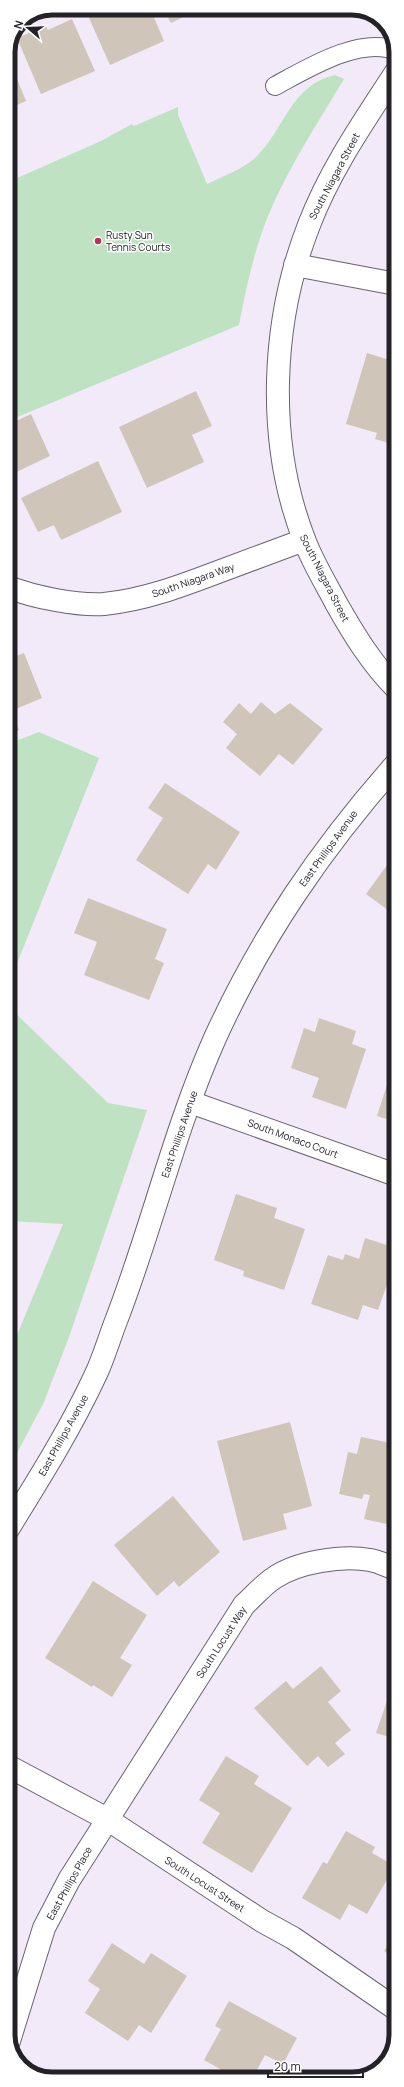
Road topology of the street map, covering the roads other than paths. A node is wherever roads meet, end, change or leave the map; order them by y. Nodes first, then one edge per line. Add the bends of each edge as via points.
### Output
1 (389, 50) edge
2 (389, 83) edge
3 (275, 86) dead end
4 (295, 265) junction
5 (389, 283) edge
6 (304, 540) junction
7 (15, 589) edge
8 (389, 679) edge
9 (389, 772) edge
10 (190, 1102) junction
11 (389, 1173) edge
12 (15, 1518) edge
13 (389, 1567) edge
14 (15, 1770) edge
15 (107, 1819) junction
16 (389, 2004) edge
17 (15, 2022) edge

1 - 3 lane via 373,47 350,51 326,59
2 - 4 street, South Niagara Street via 327,185 309,224
4 - 5 street
4 - 6 street, South Niagara Street via 286,304 280,349 278,398 281,445 291,497
6 - 7 street, South Niagara Way via 166,591 133,600 102,604 78,602 48,598
6 - 8 street, South Niagara Street via 356,639
9 - 10 street, East Phillips Avenue via 358,807 311,869 273,926 243,979
10 - 11 street, South Monaco Court
10 - 12 street, East Phillips Avenue via 132,1278 96,1374 52,1458
13 - 15 street, South Locust Way via 370,1560 348,1558 301,1566 273,1578 244,1605
14 - 15 street, South Locust Street
15 - 16 street, South Locust Street via 262,1921 293,1938
15 - 17 street, East Phillips Place via 69,1880 44,1928

